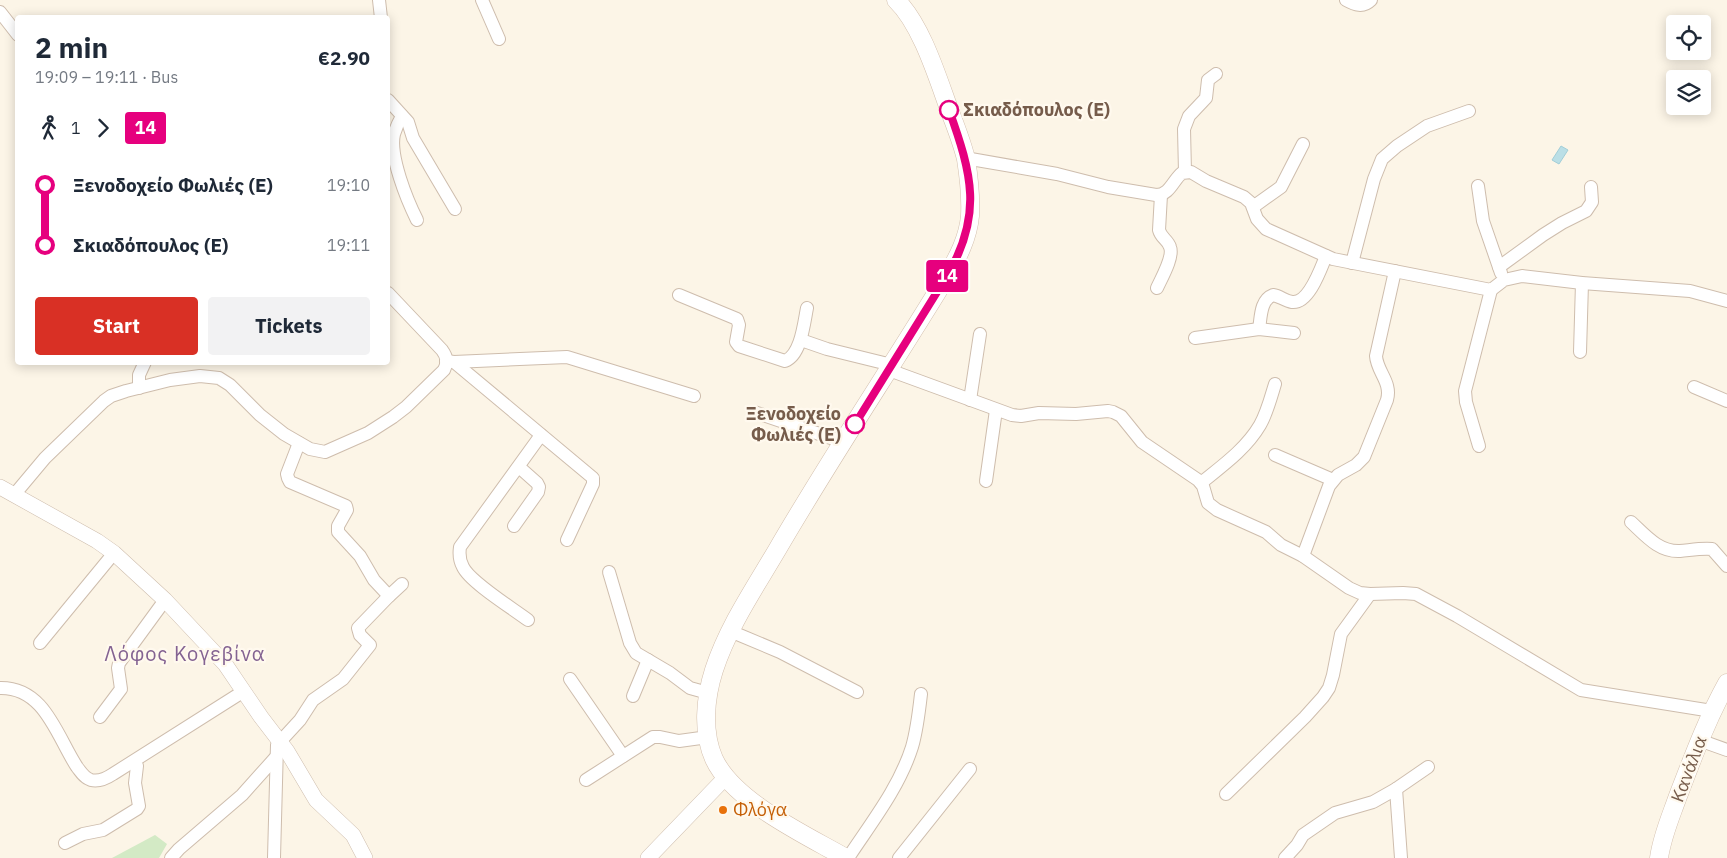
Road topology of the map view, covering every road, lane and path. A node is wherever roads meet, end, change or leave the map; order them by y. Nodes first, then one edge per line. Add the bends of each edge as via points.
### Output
1 (379, 0) edge
2 (482, 0) edge
3 (896, 0) edge
4 (1346, 0) edge
5 (1371, 0) edge
6 (0, 12) edge
7 (381, 15) edge
8 (15, 31) edge
9 (499, 39) dead end
10 (1216, 74) dead end
11 (390, 102) edge
12 (1469, 112) dead end
13 (402, 116) junction
14 (1303, 144) dead end
15 (965, 158) junction
16 (1184, 172) junction
17 (1478, 186) dead end
18 (1591, 186) dead end
19 (1160, 195) junction
20 (1253, 207) junction
21 (455, 209) dead end
22 (417, 220) dead end
23 (1326, 256) junction
24 (1352, 263) junction
25 (1499, 267) junction
26 (1395, 271) junction
27 (1504, 280) junction
28 (1582, 283) junction
29 (1157, 288) dead end
30 (1491, 290) junction
31 (390, 295) edge
32 (679, 295) dead end
33 (1727, 302) edge
34 (807, 308) dead end
35 (1259, 329) junction
36 (1294, 333) dead end
37 (980, 334) dead end
38 (1195, 338) dead end
39 (801, 340) junction
40 (1580, 352) dead end
41 (450, 362) junction
42 (144, 365) edge
43 (891, 367) junction
44 (1275, 384) dead end
45 (1694, 387) dead end
46 (139, 388) junction
47 (694, 396) dead end
48 (970, 400) junction
49 (1727, 402) edge
50 (996, 410) junction
51 (754, 412) dead end
52 (541, 435) junction
53 (844, 442) junction
54 (299, 443) junction
55 (1479, 446) dead end
56 (1274, 455) dead end
57 (519, 466) junction
58 (1333, 480) junction
59 (986, 481) dead end
60 (1201, 483) junction
61 (0, 487) edge
62 (14, 495) junction
63 (1631, 522) dead end
64 (514, 526) dead end
65 (566, 540) dead end
66 (114, 553) junction
67 (1303, 556) junction
68 (1727, 566) edge
69 (609, 572) dead end
70 (402, 584) dead end
71 (1370, 594) junction
72 (389, 596) junction
73 (165, 600) junction
74 (528, 620) dead end
75 (730, 631) junction
76 (40, 643) dead end
77 (648, 660) junction
78 (570, 679) dead end
79 (1727, 683) edge
80 (0, 688) edge
81 (244, 691) junction
82 (857, 692) dead end
83 (708, 693) junction
84 (921, 694) dead end
85 (633, 696) dead end
86 (1712, 712) junction
87 (100, 717) dead end
88 (708, 737) junction
89 (1699, 740) junction
90 (280, 741) junction
91 (1727, 750) edge
92 (622, 756) junction
93 (276, 757) junction
94 (136, 761) junction
95 (1428, 767) dead end
96 (970, 769) dead end
97 (725, 778) junction
98 (586, 780) dead end
99 (1396, 789) junction
100 (1226, 794) dead end
101 (65, 843) dead end
102 (171, 858) edge
103 (274, 858) edge
104 (365, 858) edge
105 (648, 858) edge
106 (847, 858) edge
107 (898, 858) edge
108 (1285, 858) edge
109 (1401, 858) edge
110 (1659, 858) edge

1 - 7 street
2 - 9 street
3 - 15 main road via 910,18 925,48
4 - 5 street via 1360,5
6 - 8 street
10 - 16 street via 1208,80 1206,98 1189,116 1184,129
11 - 13 street
12 - 24 street via 1427,126 1382,159
13 - 21 street
13 - 22 street via 394,134 393,151 406,197
14 - 20 street via 1282,187
15 - 19 street
15 - 43 main road via 970,204 968,228 961,250
16 - 19 street
16 - 20 street via 1191,172 1244,197
17 - 25 street via 1483,221
18 - 25 street via 1592,202 1586,211 1549,231
19 - 29 street via 1159,230 1170,247 1171,255
20 - 23 street via 1257,219 1266,229
23 - 24 street
23 - 35 street via 1316,280 1299,301 1290,302 1273,296 1266,299
24 - 26 street
25 - 27 street
26 - 30 street
26 - 58 street via 1376,356 1388,383 1388,396 1364,457
27 - 28 street via 1522,276
27 - 30 street
28 - 33 street via 1690,291
28 - 40 street
30 - 55 street via 1465,391
31 - 41 street
32 - 39 street via 737,319 736,342 741,347 785,361
34 - 39 street
35 - 36 street
35 - 38 street
37 - 48 street
39 - 43 street
41 - 47 street via 567,357
41 - 52 street
41 - 54 street via 406,407 368,433 328,452
42 - 46 street
43 - 48 street
43 - 53 main road
44 - 60 street via 1261,424 1234,455
45 - 49 street
46 - 54 street via 185,377 219,378 269,423
46 - 62 street via 111,396 98,406 45,458
48 - 50 street
50 - 59 street
50 - 60 street via 1021,416 1113,412 1121,416 1142,442
51 - 53 street
52 - 57 street
52 - 65 street via 594,480
53 - 75 main road
54 - 72 street via 288,474 290,482 346,506 338,532
56 - 58 street
57 - 64 street via 539,487
57 - 74 street via 460,547 459,556 470,577
58 - 67 street
60 - 67 street via 1208,503 1217,510 1266,532 1281,545
61 - 62 street
62 - 66 street
63 - 68 street via 1660,547 1678,551 1712,549
66 - 73 street
66 - 76 street
67 - 71 street via 1349,588
69 - 77 street via 630,643 636,653
70 - 72 street
71 - 86 street via 1416,594 1581,690
71 - 100 street via 1341,634 1333,675 1323,697
72 - 90 street via 358,628 370,645 343,679 313,700
73 - 81 street via 213,651
73 - 87 street via 119,663 121,689
75 - 82 street via 780,652
75 - 83 main road
77 - 83 street via 690,688
77 - 85 street
78 - 92 street
79 - 86 main road, Κανάλια
80 - 94 street via 20,692 42,707 70,756 89,779 108,777
81 - 90 street
81 - 94 street
83 - 88 main road
84 - 106 street via 916,731 905,764 888,798
86 - 89 main road, Κανάλια
88 - 92 street via 679,741 656,736
88 - 97 main road
89 - 91 street
89 - 110 main road, Κανάλια via 1664,834
90 - 93 street
90 - 104 street via 316,800 353,835
92 - 98 street
93 - 102 street via 242,795
93 - 103 street
94 - 101 street via 137,809 103,830 83,834
95 - 99 street
96 - 107 street
97 - 105 street
97 - 106 main road via 753,802
99 - 108 street via 1366,805 1335,813 1305,833
99 - 109 street

